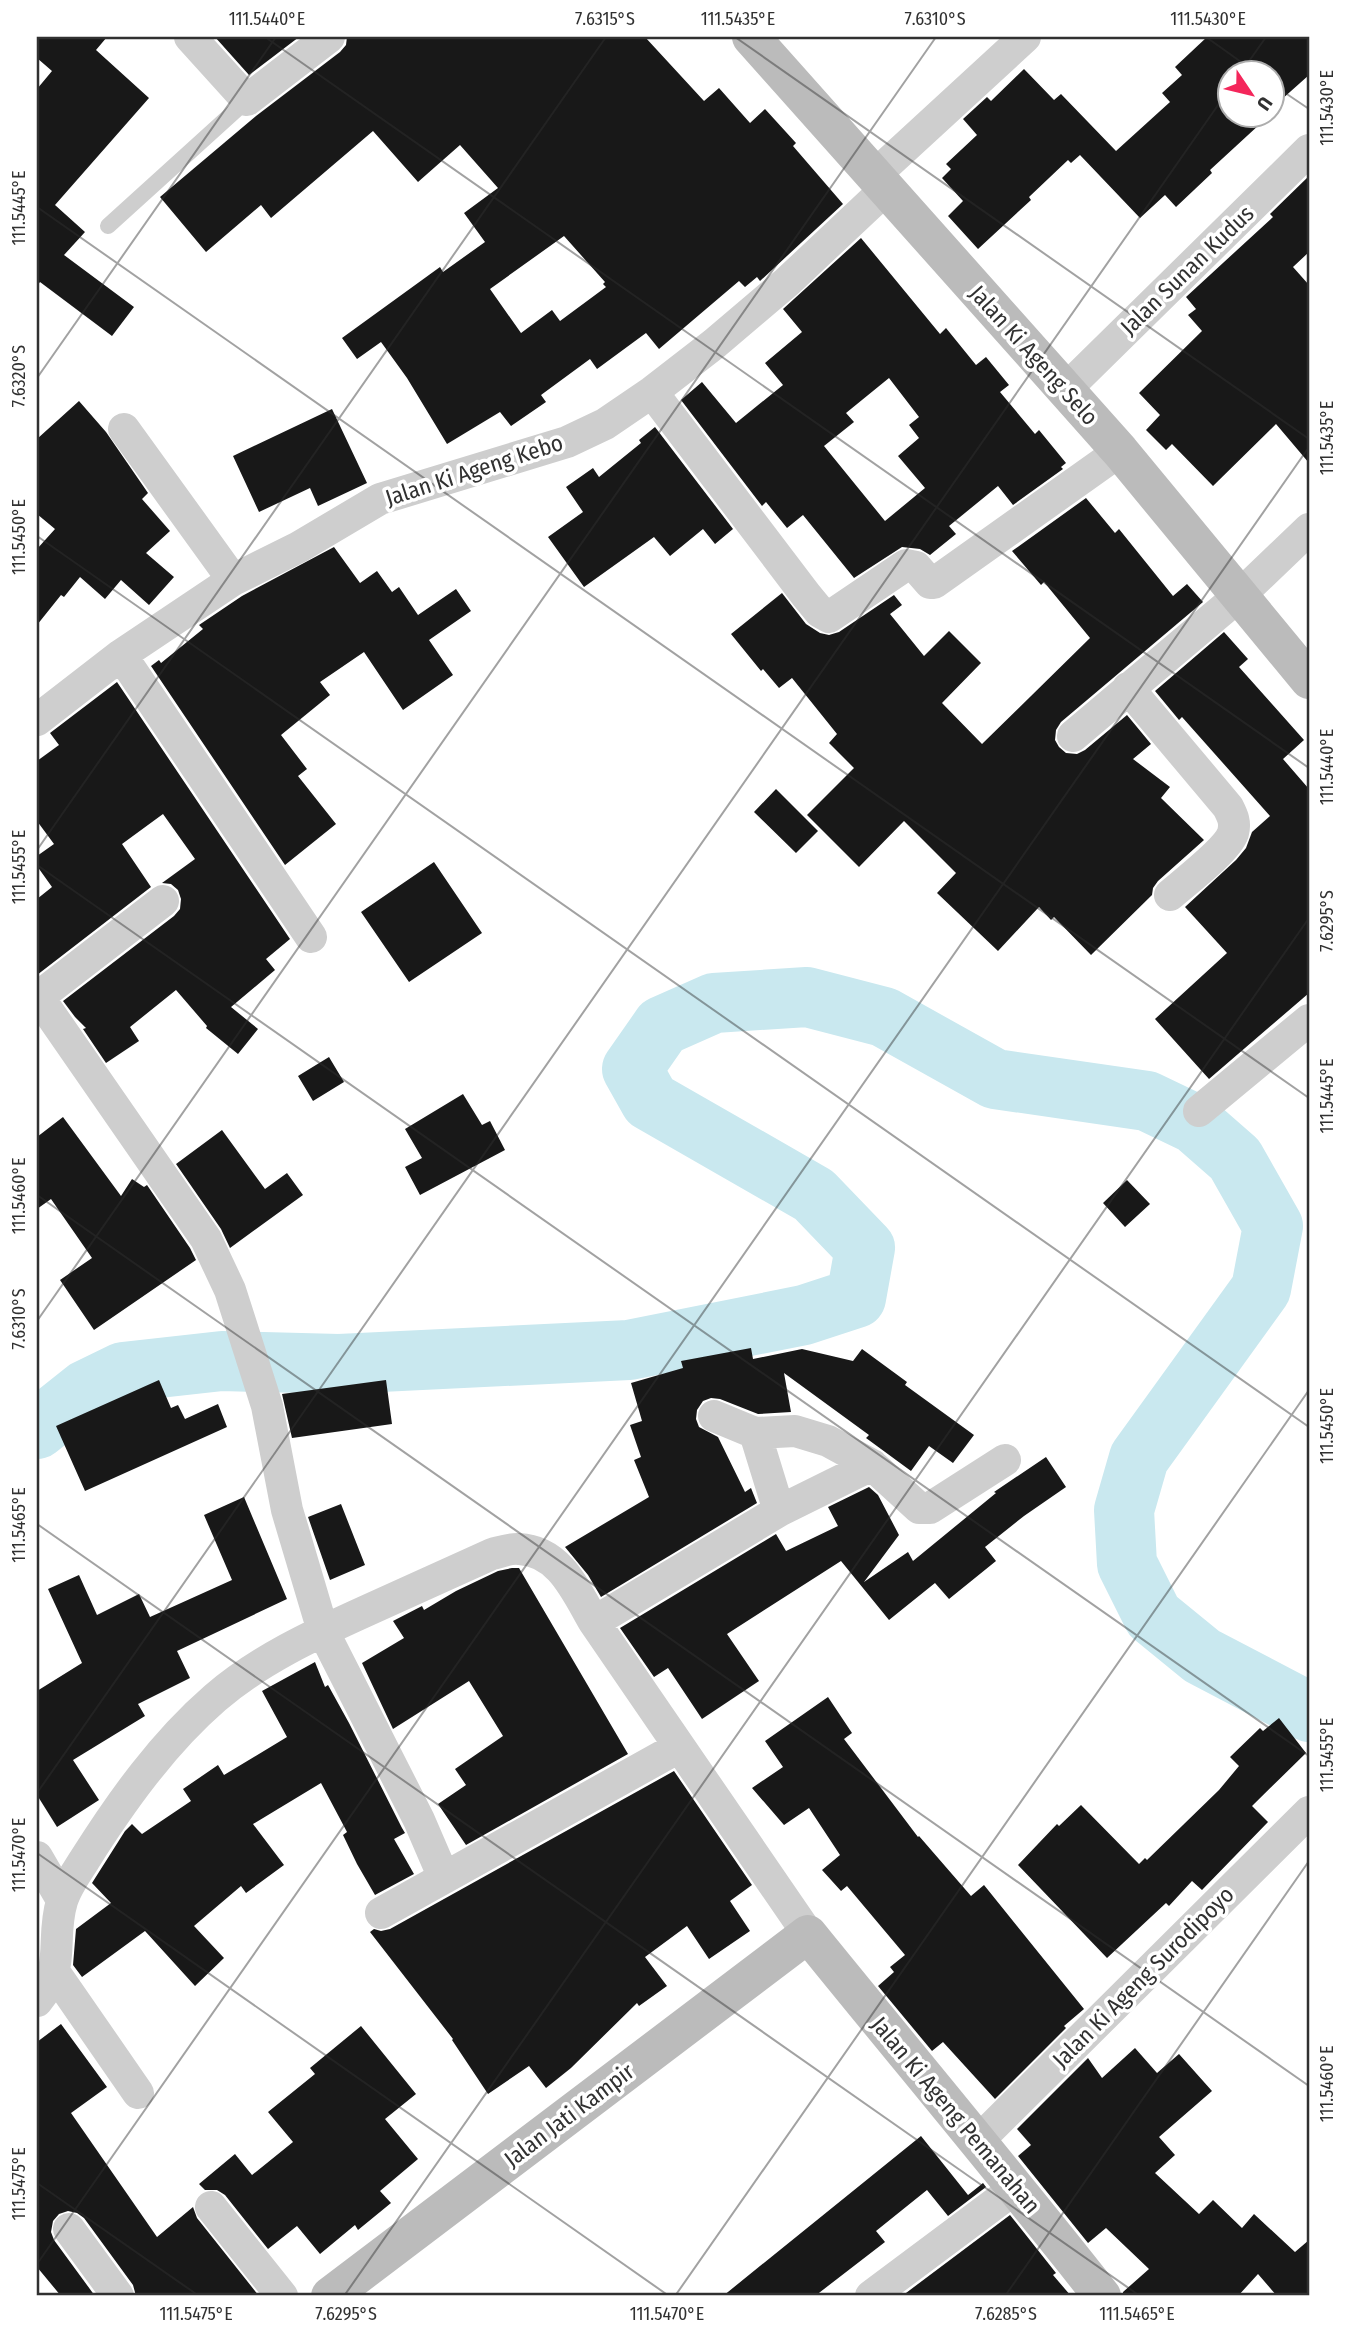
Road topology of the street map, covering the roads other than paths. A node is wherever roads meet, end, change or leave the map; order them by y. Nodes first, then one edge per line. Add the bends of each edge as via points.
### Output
1 (190, 37) edge
2 (329, 37) edge
3 (751, 37) edge
4 (1025, 37) edge
5 (247, 100) junction
6 (1309, 150) edge
7 (881, 182) junction
8 (108, 226) dead end
9 (1065, 390) junction
10 (652, 392) junction
11 (124, 429) dead end
12 (1120, 452) junction
13 (1309, 529) edge
14 (233, 580) junction
15 (1240, 595) junction
16 (121, 655) junction
17 (1309, 680) edge
18 (1128, 688) junction
19 (37, 720) edge
20 (1073, 736) dead end
21 (1170, 895) dead end
22 (163, 901) dead end
23 (311, 937) dead end
24 (37, 997) edge
25 (1309, 1020) edge
26 (1199, 1111) dead end
27 (714, 1416) dead end
28 (755, 1433) junction
29 (1005, 1460) dead end
30 (872, 1465) junction
31 (779, 1511) junction
32 (594, 1622) junction
33 (323, 1631) junction
34 (679, 1746) junction
35 (1309, 1812) edge
36 (37, 1857) edge
37 (444, 1878) junction
38 (62, 1900) junction
39 (381, 1913) dead end
40 (808, 1934) junction
41 (55, 1973) junction
42 (37, 2001) edge
43 (138, 2093) dead end
44 (977, 2142) junction
45 (1017, 2187) junction
46 (211, 2207) dead end
47 (69, 2229) dead end
48 (118, 2296) edge
49 (282, 2296) edge
50 (330, 2296) edge
51 (871, 2296) edge
52 (1102, 2296) edge

1 - 5 street
2 - 5 street
3 - 7 street, Jalan Ki Ageng Selo
4 - 7 street, Jalan Ki Ageng Kebo
5 - 8 lane
6 - 9 street, Jalan Sunan Kudus
7 - 9 street, Jalan Ki Ageng Selo
7 - 10 street, Jalan Ki Ageng Kebo via 787,282
9 - 12 street, Jalan Ki Ageng Selo
10 - 12 street via 806,595 829,617 906,565 916,567 934,583
10 - 14 street, Jalan Ki Ageng Kebo via 605,424 567,442 380,499
11 - 14 street
12 - 15 street, Jalan Ki Ageng Selo
13 - 15 street
14 - 16 street, Jalan Ki Ageng Kebo
15 - 17 street, Jalan Ki Ageng Selo
15 - 18 street
16 - 19 street, Jalan Ki Ageng Kebo
16 - 23 street
18 - 20 street
18 - 21 street via 1235,819 1225,846
22 - 24 street
24 - 33 street via 206,1239 230,1290 267,1406 287,1510
25 - 26 street
27 - 28 street
28 - 30 street via 809,1434
28 - 31 street
29 - 30 street via 925,1509
30 - 31 street
31 - 32 street
32 - 33 street via 566,1572 546,1556 519,1549 492,1554
32 - 34 street
33 - 37 street
33 - 38 street via 259,1665 177,1733 125,1800
34 - 37 street
34 - 40 street
35 - 44 street, Jalan Ki Ageng Surodipoyo
36 - 38 street
37 - 39 street
38 - 41 street
40 - 44 street, Jalan Ki Ageng Pemanahan
40 - 50 street, Jalan Jati Kampir
41 - 42 street
41 - 43 street
44 - 45 street, Jalan Ki Ageng Pemanahan
45 - 51 street
45 - 52 street, Jalan Ki Ageng Pemanahan
46 - 49 street
47 - 48 street

